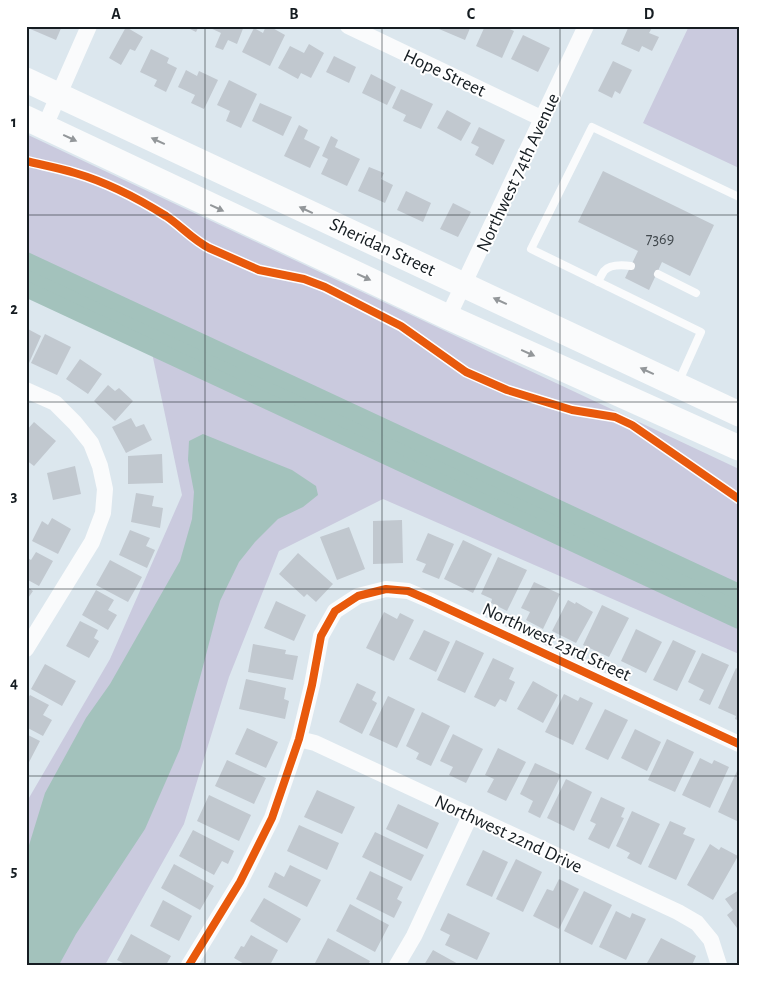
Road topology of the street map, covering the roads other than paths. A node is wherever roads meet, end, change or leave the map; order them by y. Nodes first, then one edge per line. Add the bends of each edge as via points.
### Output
1 (90, 26) edge
2 (348, 26) edge
3 (586, 26) edge
4 (26, 80) edge
5 (58, 94) junction
6 (542, 119) junction
7 (35, 122) edge
8 (739, 197) edge
9 (632, 266) dead end
10 (658, 274) dead end
11 (598, 282) junction
12 (464, 284) junction
13 (696, 293) dead end
14 (448, 317) junction
15 (677, 385) junction
16 (26, 390) edge
17 (739, 414) edge
18 (739, 448) edge
19 (26, 649) edge
20 (299, 739) junction
21 (739, 744) edge
22 (470, 816) junction
23 (189, 965) edge
24 (397, 965) edge
25 (719, 965) edge

1 - 5 street
2 - 6 street, Hope Street
3 - 6 street, Northwest 74th Avenue
4 - 5 main road, Sheridan Street
5 - 7 street
12 -> 5 main road, Sheridan Street
6 - 12 street, Northwest 74th Avenue
7 -> 14 main road, Sheridan Street
8 - 11 lane via 592,127 531,249
9 - 11 lane via 611,266
10 - 13 lane
11 - 15 lane via 701,332
12 - 14 street, Northwest 74th Avenue
15 -> 12 main road, Sheridan Street
14 -> 18 main road, Sheridan Street
15 - 17 main road, Sheridan Street
16 - 19 street via 55,403 76,423 91,444 105,489 103,513 92,542
20 - 21 street, Northwest 23rd Street via 321,636 335,611 358,596 386,589 408,591 429,600
20 - 22 street, Northwest 22nd Drive via 315,743
20 - 23 street via 272,818 240,882
22 - 24 street via 414,936
22 - 25 street, Northwest 22nd Drive via 678,912 696,923 711,940

